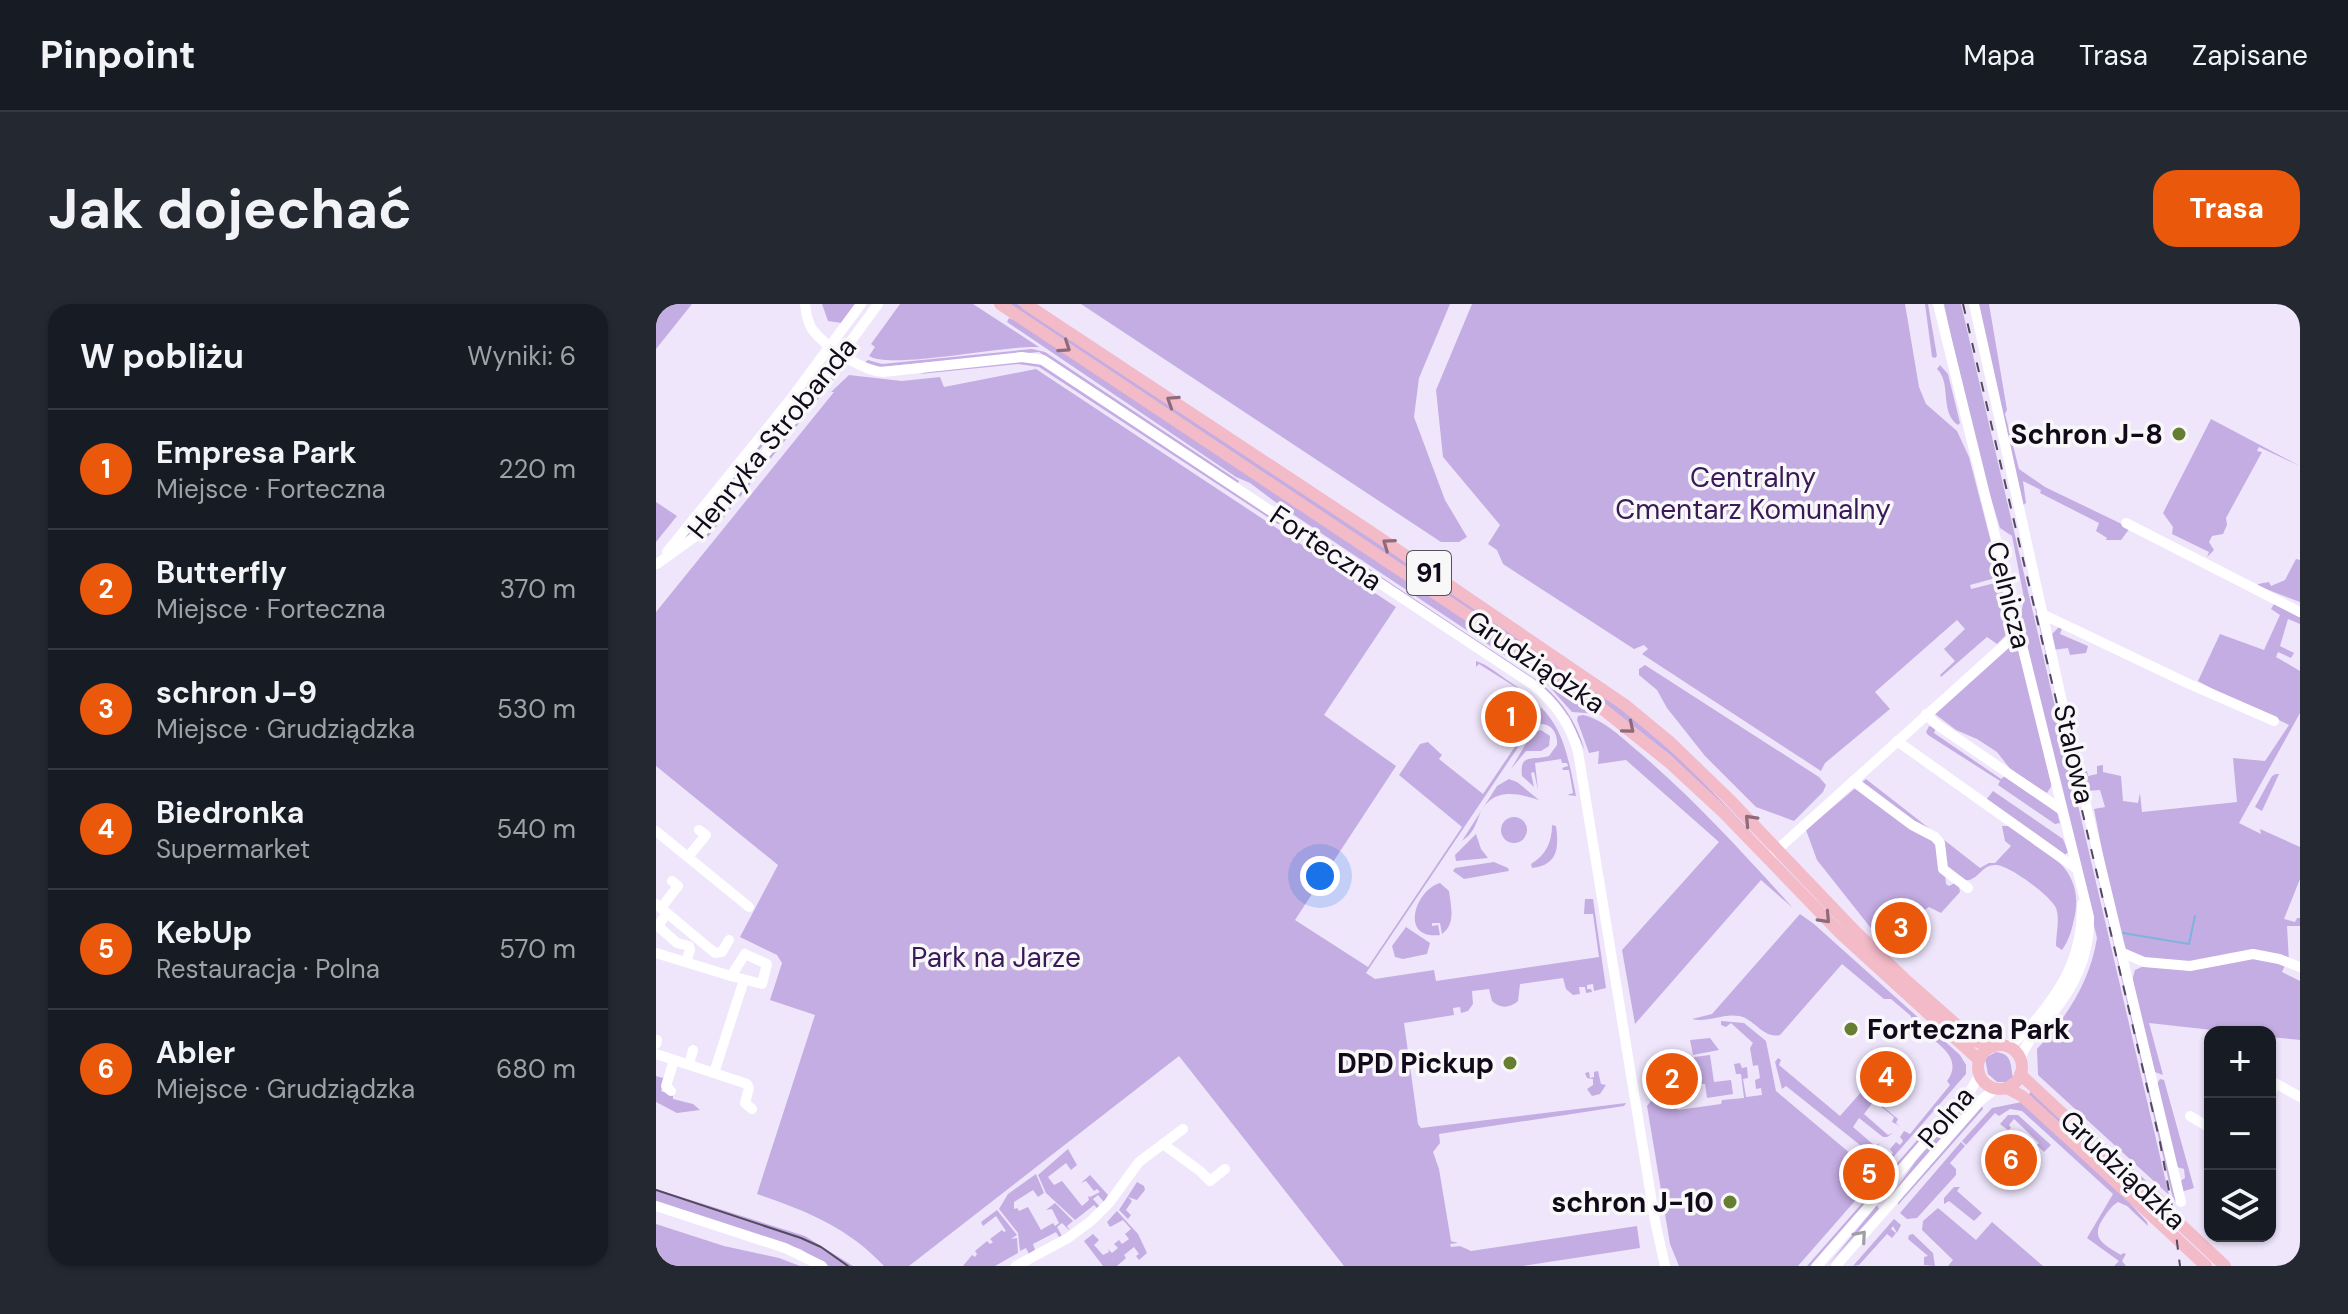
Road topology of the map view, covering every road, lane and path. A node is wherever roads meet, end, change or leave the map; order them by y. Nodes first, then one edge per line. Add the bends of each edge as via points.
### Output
1 (805, 304) edge
2 (861, 304) edge
3 (878, 304) edge
4 (1000, 304) edge
5 (1026, 304) edge
6 (1938, 304) edge
7 (1974, 304) edge
8 (831, 345) junction
9 (843, 354) junction
10 (2126, 523) dead end
11 (656, 565) edge
12 (2300, 612) edge
13 (2042, 614) junction
14 (2019, 632) junction
15 (1926, 714) junction
16 (2274, 721) dead end
17 (1897, 741) junction
18 (1853, 781) junction
19 (2062, 810) junction
20 (656, 831) edge
21 (706, 835) dead end
22 (1773, 854) junction
23 (688, 857) junction
24 (2077, 869) junction
25 (678, 886) dead end
26 (2082, 886) junction
27 (1968, 888) dead end
28 (749, 907) dead end
29 (661, 909) edge
30 (729, 940) dead end
31 (656, 953) edge
32 (2123, 953) junction
33 (686, 962) junction
34 (2300, 967) edge
35 (731, 976) junction
36 (744, 980) junction
37 (2006, 1046) junction
38 (1990, 1047) junction
39 (693, 1050) dead end
40 (656, 1054) edge
41 (674, 1060) junction
42 (1979, 1060) junction
43 (2020, 1060) junction
44 (689, 1064) junction
45 (714, 1073) junction
46 (2020, 1074) junction
47 (1979, 1076) junction
48 (2276, 1084) edge
49 (2001, 1088) junction
50 (671, 1091) dead end
51 (2300, 1097) edge
52 (752, 1109) dead end
53 (2190, 1116) dead end
54 (2204, 1124) edge
55 (1183, 1129) dead end
56 (1163, 1144) junction
57 (1225, 1169) dead end
58 (2181, 1202) dead end
59 (656, 1206) edge
60 (822, 1266) edge
61 (1016, 1266) edge
62 (1665, 1266) edge
63 (1817, 1266) edge
64 (1836, 1266) edge
65 (2206, 1266) edge
66 (2225, 1266) edge

1 - 8 street, Forteczna via 810,326
2 - 8 street, Henryka Strobanda
3 - 9 street, Henryka Strobanda
4 -> 22 main road, Grudziądzka / 91 via 1582,692
22 -> 5 main road, Grudziądzka / 91 via 1688,759 1625,705
6 - 14 street, Celnicza
7 - 13 street, Stalowa
8 - 9 street, Forteczna
8 - 11 street, Henryka Strobanda
9 - 11 street, Henryka Strobanda via 703,531
9 - 62 street, Forteczna via 878,372 1022,357 1043,360 1532,684 1555,705 1578,752
10 - 12 street
13 - 16 street
13 - 32 street, Stalowa
14 - 15 street
14 - 19 street, Celnicza
15 - 17 street
15 - 19 street
17 - 18 street
17 - 24 street
18 - 22 street
18 - 27 street via 1935,837 1944,871
19 - 24 street, Celnicza
20 - 23 street
21 - 23 street
22 - 38 main road, Grudziądzka / 91 via 1908,982 1975,1041
22 -> 42 main road, Grudziądzka / 91 via 1850,943
23 - 28 street
24 - 26 street, Celnicza
25 - 29 street
26 - 37 street, Celnicza via 2081,932 2067,978 2018,1040
26 - 43 street, Celnicza via 2090,926 2083,962 2066,997 2026,1044
29 - 30 street via 718,954
29 - 33 street via 660,928 689,946
31 - 33 street
32 - 34 street via 2144,962 2190,966 2253,954
32 - 58 street, Stalowa
33 - 35 street
35 - 36 street
35 - 36 street via 745,954 767,964 762,984
36 - 45 street
37 - 38 main road
37 - 43 main road
38 - 42 main road
39 - 44 street
40 - 41 street
41 - 44 street
41 - 50 street via 666,1086
42 - 47 main road
43 - 46 main road
44 - 45 street
45 - 52 street via 747,1084 745,1103
46 - 49 main road
46 - 66 main road, Grudziądzka
47 - 49 main road via 1988,1086
47 - 63 street, Polna
48 - 51 street
64 -> 49 street, Polna via 1981,1100
49 - 65 main road, Grudziądzka via 2022,1096
53 - 54 street
55 - 56 street
56 - 57 street via 1210,1181
56 - 61 street via 1139,1162 1091,1221
59 - 60 street via 785,1248

